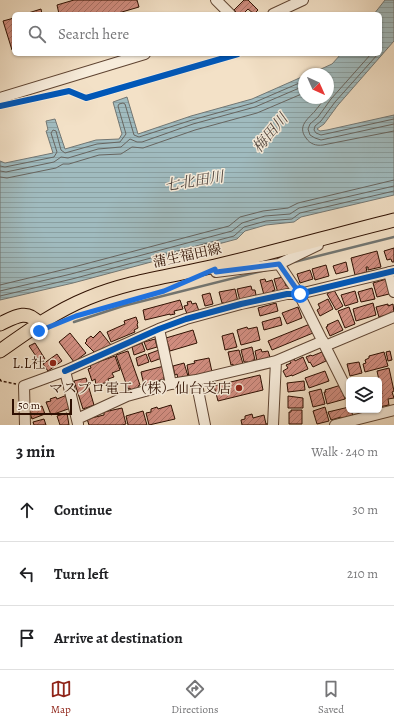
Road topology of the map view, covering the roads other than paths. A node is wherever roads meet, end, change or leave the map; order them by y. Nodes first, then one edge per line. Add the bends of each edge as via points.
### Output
1 (216, 0) edge
2 (303, 0) edge
3 (228, 12) edge
4 (277, 12) edge
5 (138, 56) edge
6 (0, 98) edge
7 (394, 220) edge
8 (318, 240) junction
9 (279, 264) junction
10 (214, 267) junction
11 (391, 272) edge
12 (394, 292) edge
13 (300, 294) junction
14 (394, 317) edge
15 (38, 323) junction
16 (0, 324) edge
17 (159, 329) junction
18 (324, 344) junction
19 (0, 351) edge
20 (276, 361) junction
21 (65, 371) junction
22 (196, 380) junction
23 (171, 384) junction
24 (346, 388) edge
25 (394, 410) edge
26 (359, 414) edge
27 (78, 422) edge
28 (25, 425) edge
29 (205, 425) edge
30 (273, 425) edge
31 (334, 425) edge

1 - 3 street
2 - 4 street
5 - 6 street
7 - 8 main road, 蒲生福田線
8 - 9 street via 318,245
8 - 10 main road, 蒲生福田線
9 - 10 street via 216,272
9 - 13 street
10 - 15 main road, 蒲生福田線 via 147,280 89,297
11 - 12 street
11 - 13 street
13 - 17 street via 286,294 241,304
13 - 18 street
14 - 18 street
15 - 16 main road via 35,318 19,315
15 - 19 main road, 蒲生福田線
17 - 21 street
17 - 23 street
18 - 20 street
18 - 24 street
20 - 22 street
20 - 30 street
21 - 27 street
21 - 28 street via 24,386
22 - 23 street
22 - 29 street
23 - 27 street via 127,396
25 - 26 street
26 - 31 street

